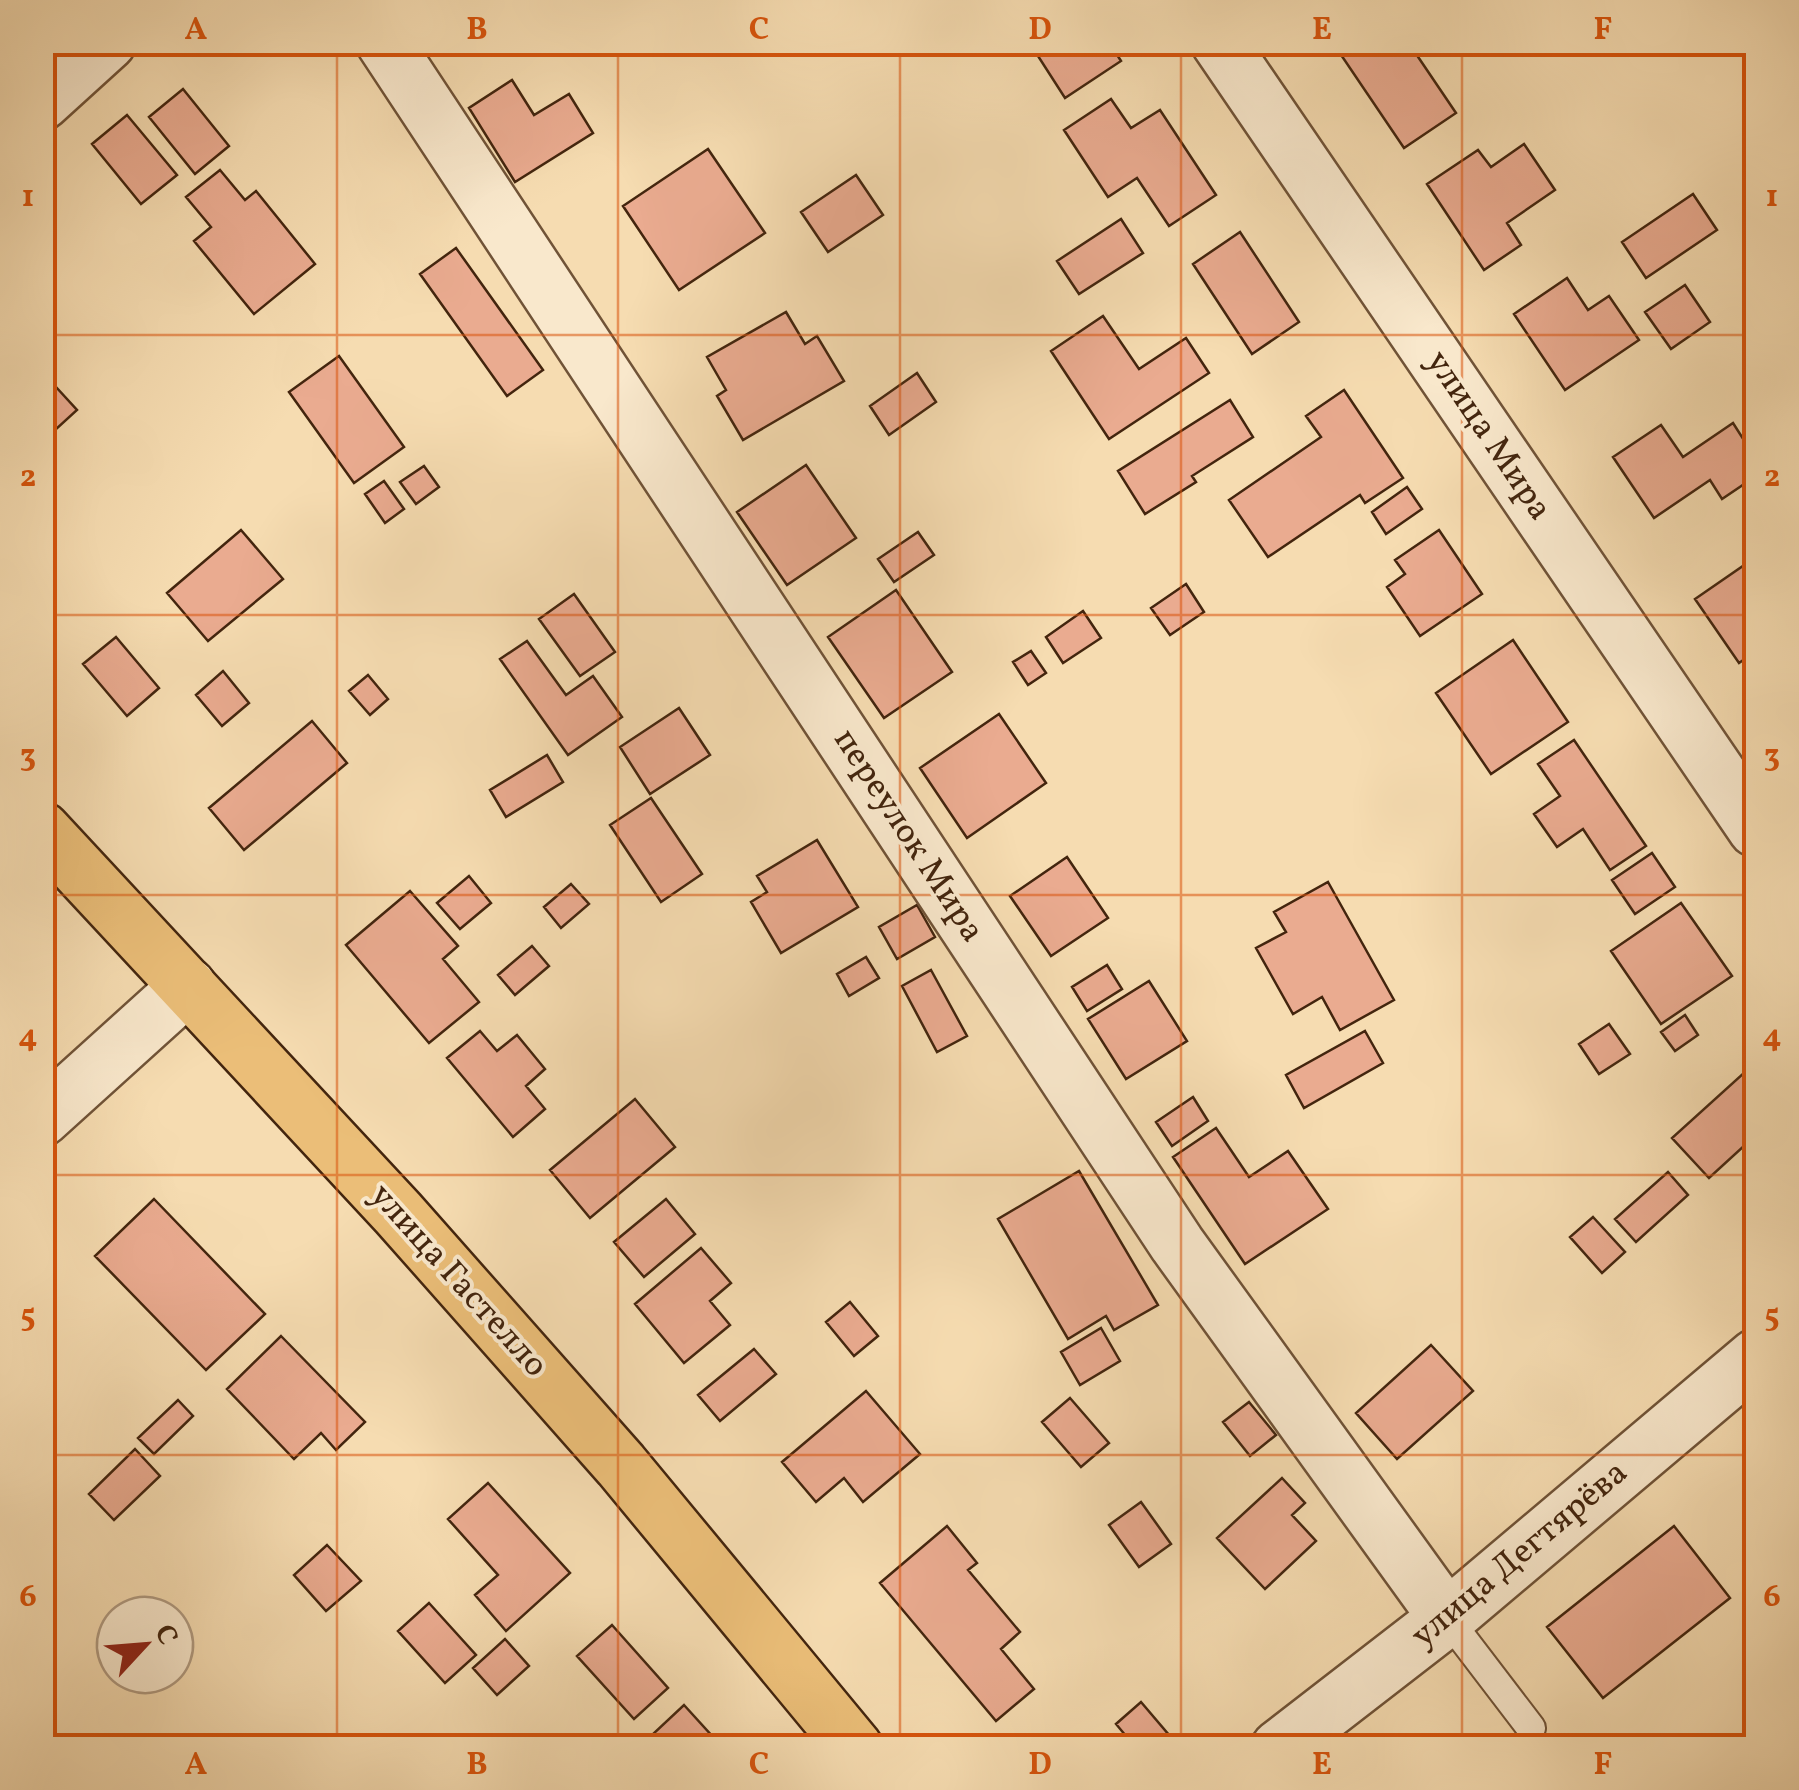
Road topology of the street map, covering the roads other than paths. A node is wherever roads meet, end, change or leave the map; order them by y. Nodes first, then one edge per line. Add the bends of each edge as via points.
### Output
1 (108, 42) edge
2 (384, 42) edge
3 (1219, 42) edge
4 (42, 102) edge
5 (1756, 829) edge
6 (42, 830) edge
7 (188, 986) junction
8 (42, 1118) edge
9 (1756, 1357) edge
10 (1447, 1618) junction
11 (1531, 1728) dead end
12 (855, 1748) edge
13 (1279, 1748) edge

1 - 4 street
2 - 10 street, переулок Мира via 1177,1244
3 - 5 street, улица Мира
6 - 7 main road, улица Гастелло
7 - 8 street
7 - 12 main road, улица Гастелло via 622,1465
9 - 10 street, улица Дегтярёва
10 - 11 lane
10 - 13 street, улица Дегтярёва

